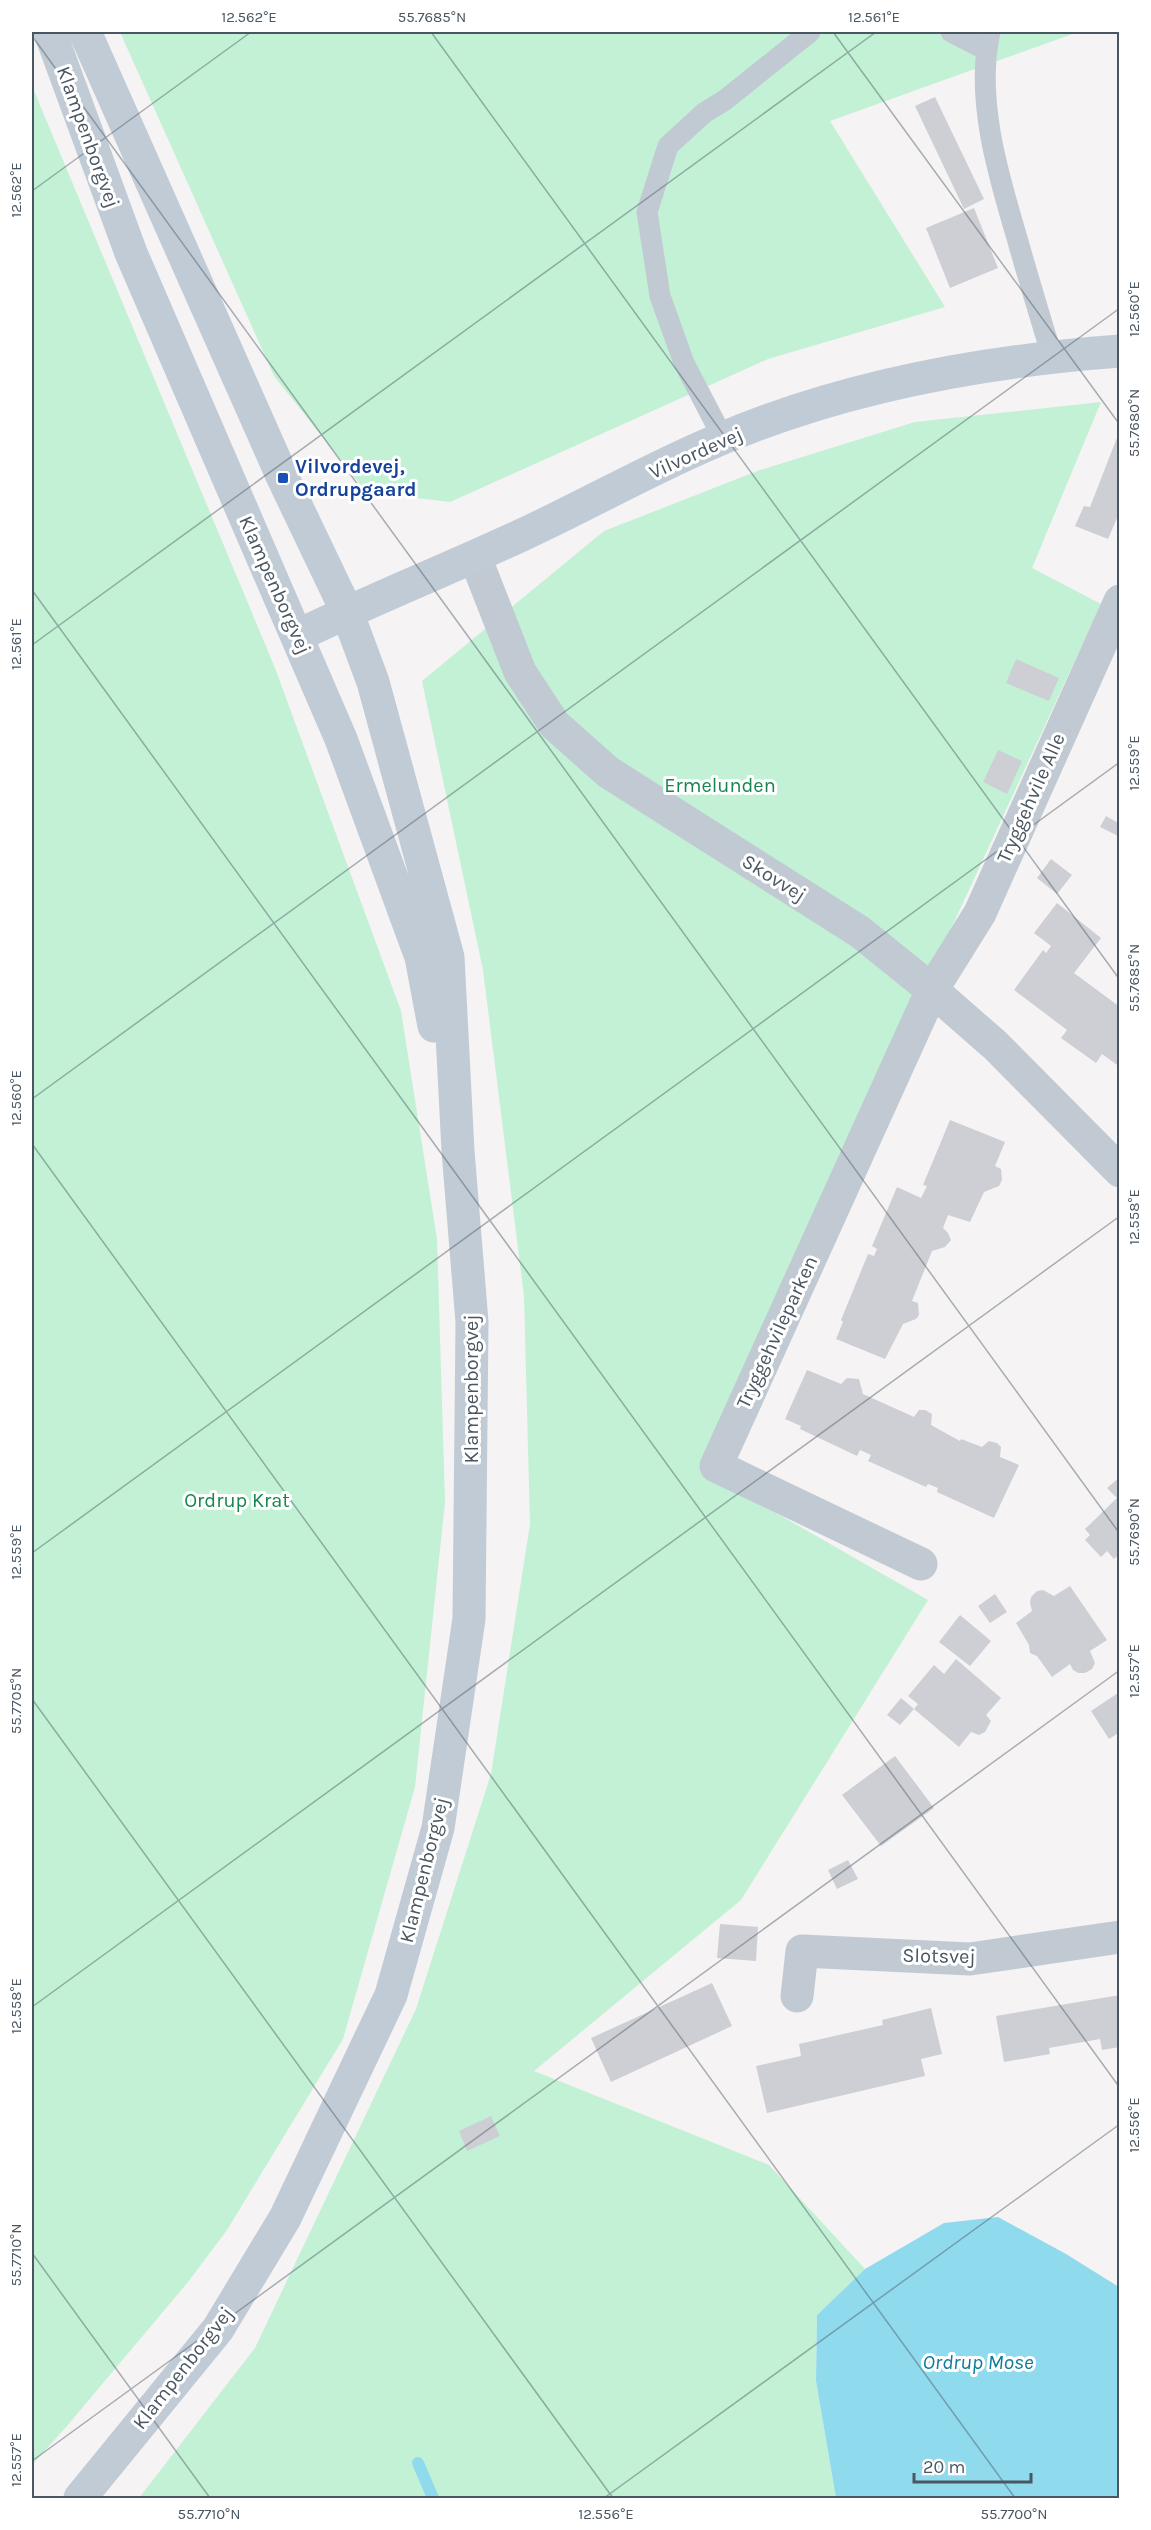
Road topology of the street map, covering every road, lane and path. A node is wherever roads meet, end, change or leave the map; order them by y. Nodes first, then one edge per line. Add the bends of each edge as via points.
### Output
1 (50, 32) edge
2 (85, 32) edge
3 (810, 32) edge
4 (951, 32) edge
5 (988, 41) edge
6 (1119, 351) edge
7 (1052, 356) junction
8 (723, 438) junction
9 (474, 557) junction
10 (1119, 601) edge
11 (347, 612) junction
12 (297, 636) junction
13 (932, 990) junction
14 (458, 1151) junction
15 (1119, 1171) edge
16 (921, 1564) dead end
17 (1119, 1937) edge
18 (797, 1996) dead end
19 (80, 2499) edge

1 - 12 street, Klampenborgvej via 130,254
2 - 11 street, Klampenborgvej via 278,467
3 - 8 lane via 704,113 668,146 647,212 660,296 684,363
4 - 5 lane
5 - 7 lane via 988,123 998,174
6 - 7 street, Vilvordevej
7 - 8 street, Vilvordevej via 940,373 834,399
8 - 9 street, Vilvordevej
9 - 11 street, Vilvordevej
9 - 13 street, Skovvej via 520,672 554,724 608,772 860,932
10 - 13 street, Tryggehvile Alle via 980,913
11 - 12 street, Vilvordevej
11 - 14 street, Klampenborgvej via 373,682 448,957
12 - 14 street, Klampenborgvej via 341,739 421,957
13 - 15 street, Skovvej via 995,1045
13 - 16 street, Tryggehvileparken via 716,1466
14 - 19 street, Klampenborgvej via 472,1322 469,1619 438,1828 401,1962 391,1995 285,2218 218,2330
17 - 18 street, Slotsvej via 970,1959 802,1951

